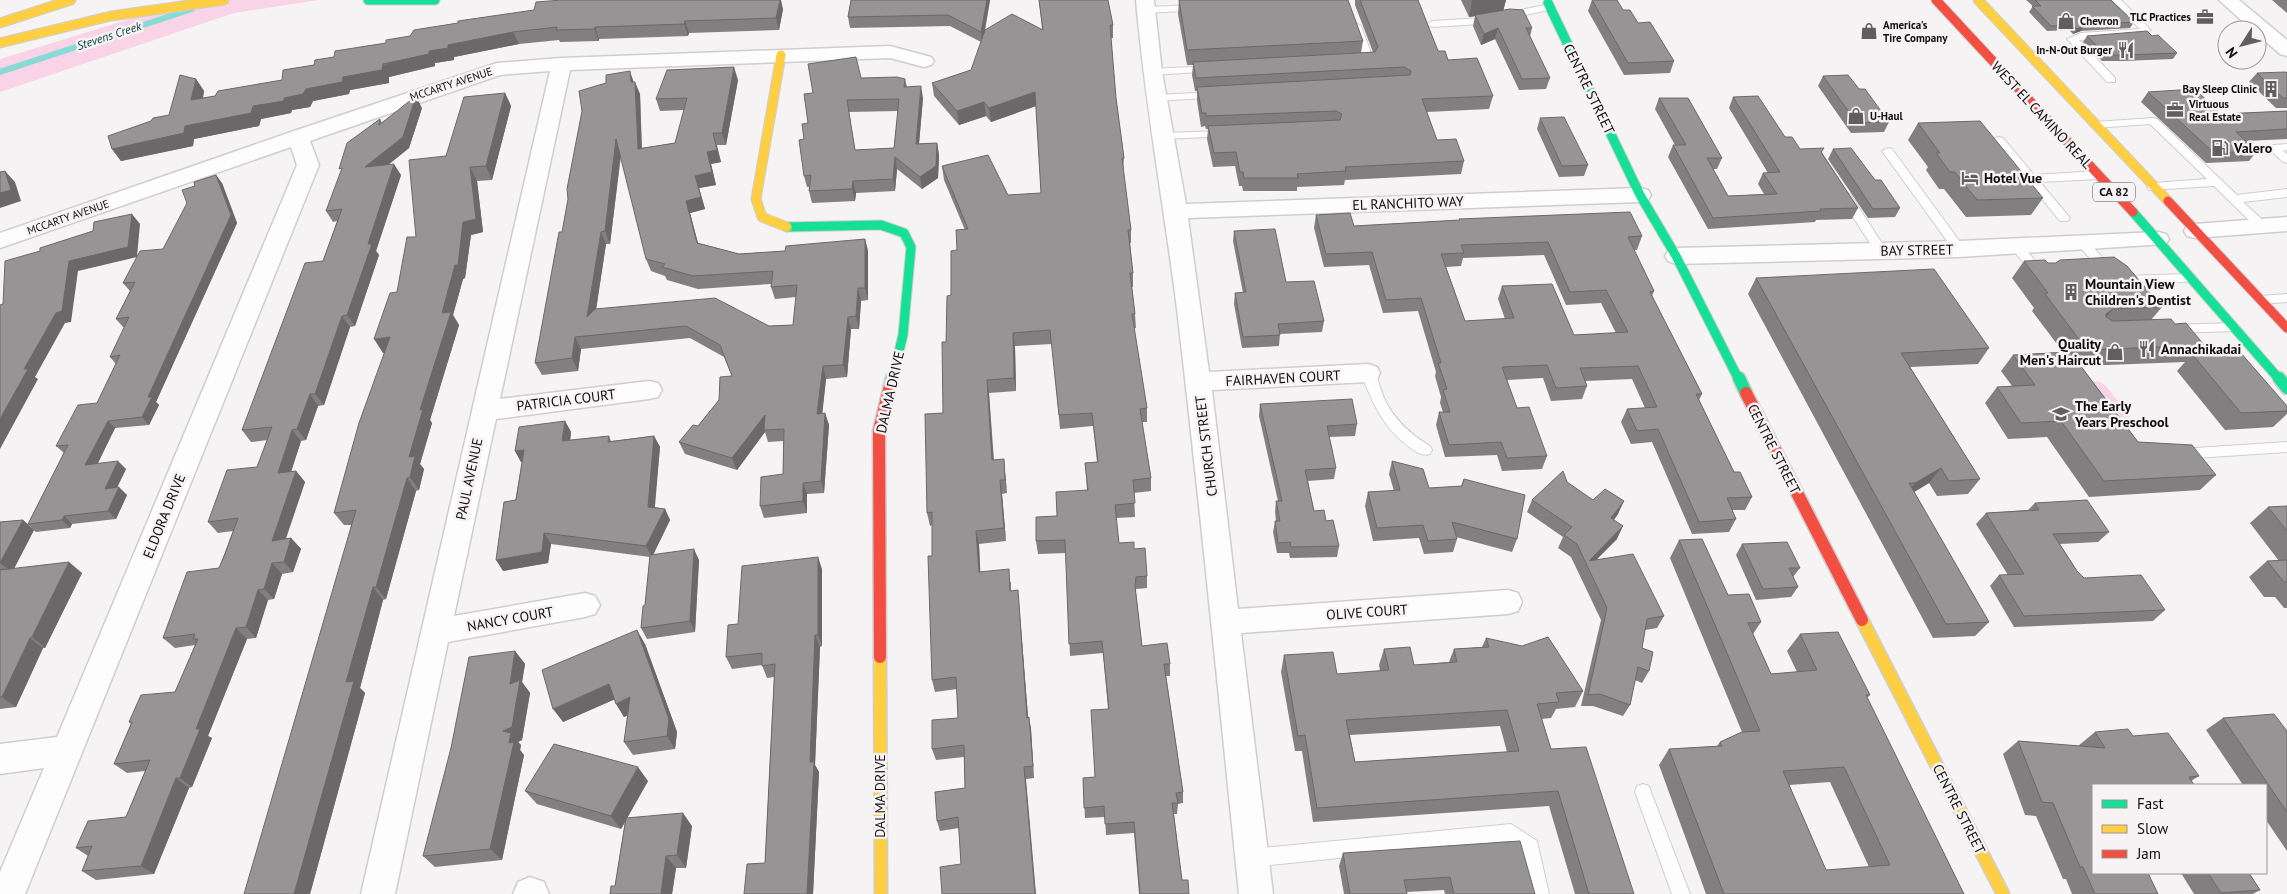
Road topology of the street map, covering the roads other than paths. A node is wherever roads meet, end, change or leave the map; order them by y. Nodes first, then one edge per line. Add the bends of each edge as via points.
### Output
1 (71, 0) edge
2 (224, 0) edge
3 (368, 0) edge
4 (435, 0) edge
5 (1936, 0) edge
6 (1978, 0) edge
7 (2116, 0) edge
8 (2228, 0) edge
9 (1146, 5) edge
10 (1549, 5) joint
11 (1204, 8) edge
12 (1354, 19) edge
13 (0, 23) edge
14 (1432, 24) dead end
15 (0, 43) edge
16 (2287, 50) edge
17 (782, 55) junction
18 (924, 61) dead end
19 (1349, 62) edge
20 (561, 64) junction
21 (1221, 68) edge
22 (1152, 72) junction
23 (2111, 80) dead end
24 (1225, 94) edge
25 (1156, 98) junction
26 (2095, 125) junction
27 (1239, 133) edge
28 (298, 136) junction
29 (1163, 136) junction
30 (1999, 140) dead end
31 (1888, 151) dead end
32 (2098, 175) junction
33 (2032, 179) junction
34 (2216, 182) junction
35 (1838, 186) edge
36 (2153, 187) junction
37 (2287, 193) edge
38 (1640, 195) junction
39 (2233, 198) junction
40 (1176, 211) junction
41 (2064, 218) dead end
42 (2287, 224) edge
43 (2262, 226) junction
44 (2195, 231) junction
45 (2158, 239) junction
46 (0, 241) edge
47 (2083, 243) junction
48 (2016, 246) junction
49 (1959, 249) junction
50 (1881, 251) junction
51 (1676, 256) junction
52 (2040, 275) edge
53 (2190, 278) junction
54 (2287, 298) edge
55 (2260, 300) junction
56 (2234, 327) junction
57 (2287, 328) edge
58 (2163, 329) edge
59 (1368, 372) joint
60 (1198, 382) junction
61 (2287, 388) edge
62 (649, 390) dead end
63 (484, 411) junction
64 (2287, 447) edge
65 (1425, 450) dead end
66 (2174, 454) edge
67 (1508, 602) dead end
68 (585, 605) dead end
69 (1226, 622) junction
70 (435, 632) junction
71 (67, 750) junction
72 (0, 760) edge
73 (1644, 792) dead end
74 (1251, 858) junction
75 (8, 894) edge
76 (378, 894) edge
77 (881, 894) edge
78 (1256, 894) edge
79 (1540, 894) edge
80 (1680, 894) edge
81 (2002, 894) edge

1 - 13 main road
2 - 15 main road via 147,8 90,19
3 - 4 main road
5 - 32 main road, WEST EL CAMINO REAL / CA 82
6 - 26 main road, CA 82
7 - 23 lane via 2146,30 2072,39
8 - 16 street
9 - 11 lane
9 - 22 street, CHURCH STREET
10 - 14 lane via 1482,21
10 - 38 main road, CENTRE STREET
12 - 19 lane via 1369,61
17 - 18 street, MCCARTY AVENUE via 890,52
17 - 20 street, MCCARTY AVENUE
17 - 77 main road, DALMA DRIVE via 756,199 762,217 791,228 880,225 904,233 911,247 903,334 879,431
20 - 28 street, MCCARTY AVENUE via 497,69
20 - 63 street, PAUL AVENUE
21 - 22 lane
22 - 25 street, CHURCH STREET
24 - 25 lane
25 - 29 street, CHURCH STREET
26 - 34 lane via 2153,121
26 - 36 main road, CA 82
27 - 29 lane
28 - 46 street, MCCARTY AVENUE
28 - 71 street, ELDORA DRIVE via 308,165
29 - 40 street, CHURCH STREET
30 - 33 lane
31 - 49 lane
32 - 33 lane
32 - 45 main road, WEST EL CAMINO REAL / CA 82
33 - 41 lane
34 - 36 lane
34 - 39 lane
35 - 50 lane
36 - 44 main road, CA 82
37 - 39 lane
38 - 40 street, EL RANCHITO WAY
38 - 51 main road, CENTRE STREET
39 - 43 lane
40 - 60 street, CHURCH STREET
42 - 43 street
43 - 44 street
44 - 55 main road, CA 82
45 - 47 street, BAY STREET
45 - 53 main road, WEST EL CAMINO REAL / CA 82
47 - 48 street, BAY STREET
47 - 53 lane via 2111,275 2122,280
48 - 49 street, BAY STREET
48 - 52 lane
49 - 50 street, BAY STREET
50 - 51 street, BAY STREET
51 - 81 main road, CENTRE STREET
53 - 56 main road, WEST EL CAMINO REAL / CA 82
54 - 55 lane
55 - 57 main road, CA 82
56 - 58 lane
56 - 61 main road, WEST EL CAMINO REAL / CA 82
59 - 60 street, FAIRHAVEN COURT
59 - 65 lane via 1381,409 1389,420
60 - 69 street, CHURCH STREET
62 - 63 street, PATRICIA COURT
63 - 70 street, PAUL AVENUE
64 - 66 lane
67 - 69 street, OLIVE COURT
68 - 70 street, NANCY COURT
69 - 74 street, CHURCH STREET
70 - 76 street, PAUL AVENUE
71 - 72 street
71 - 75 street, ELDORA DRIVE
73 - 80 lane
74 - 78 street, CHURCH STREET
74 - 79 lane via 1511,832 1531,847

